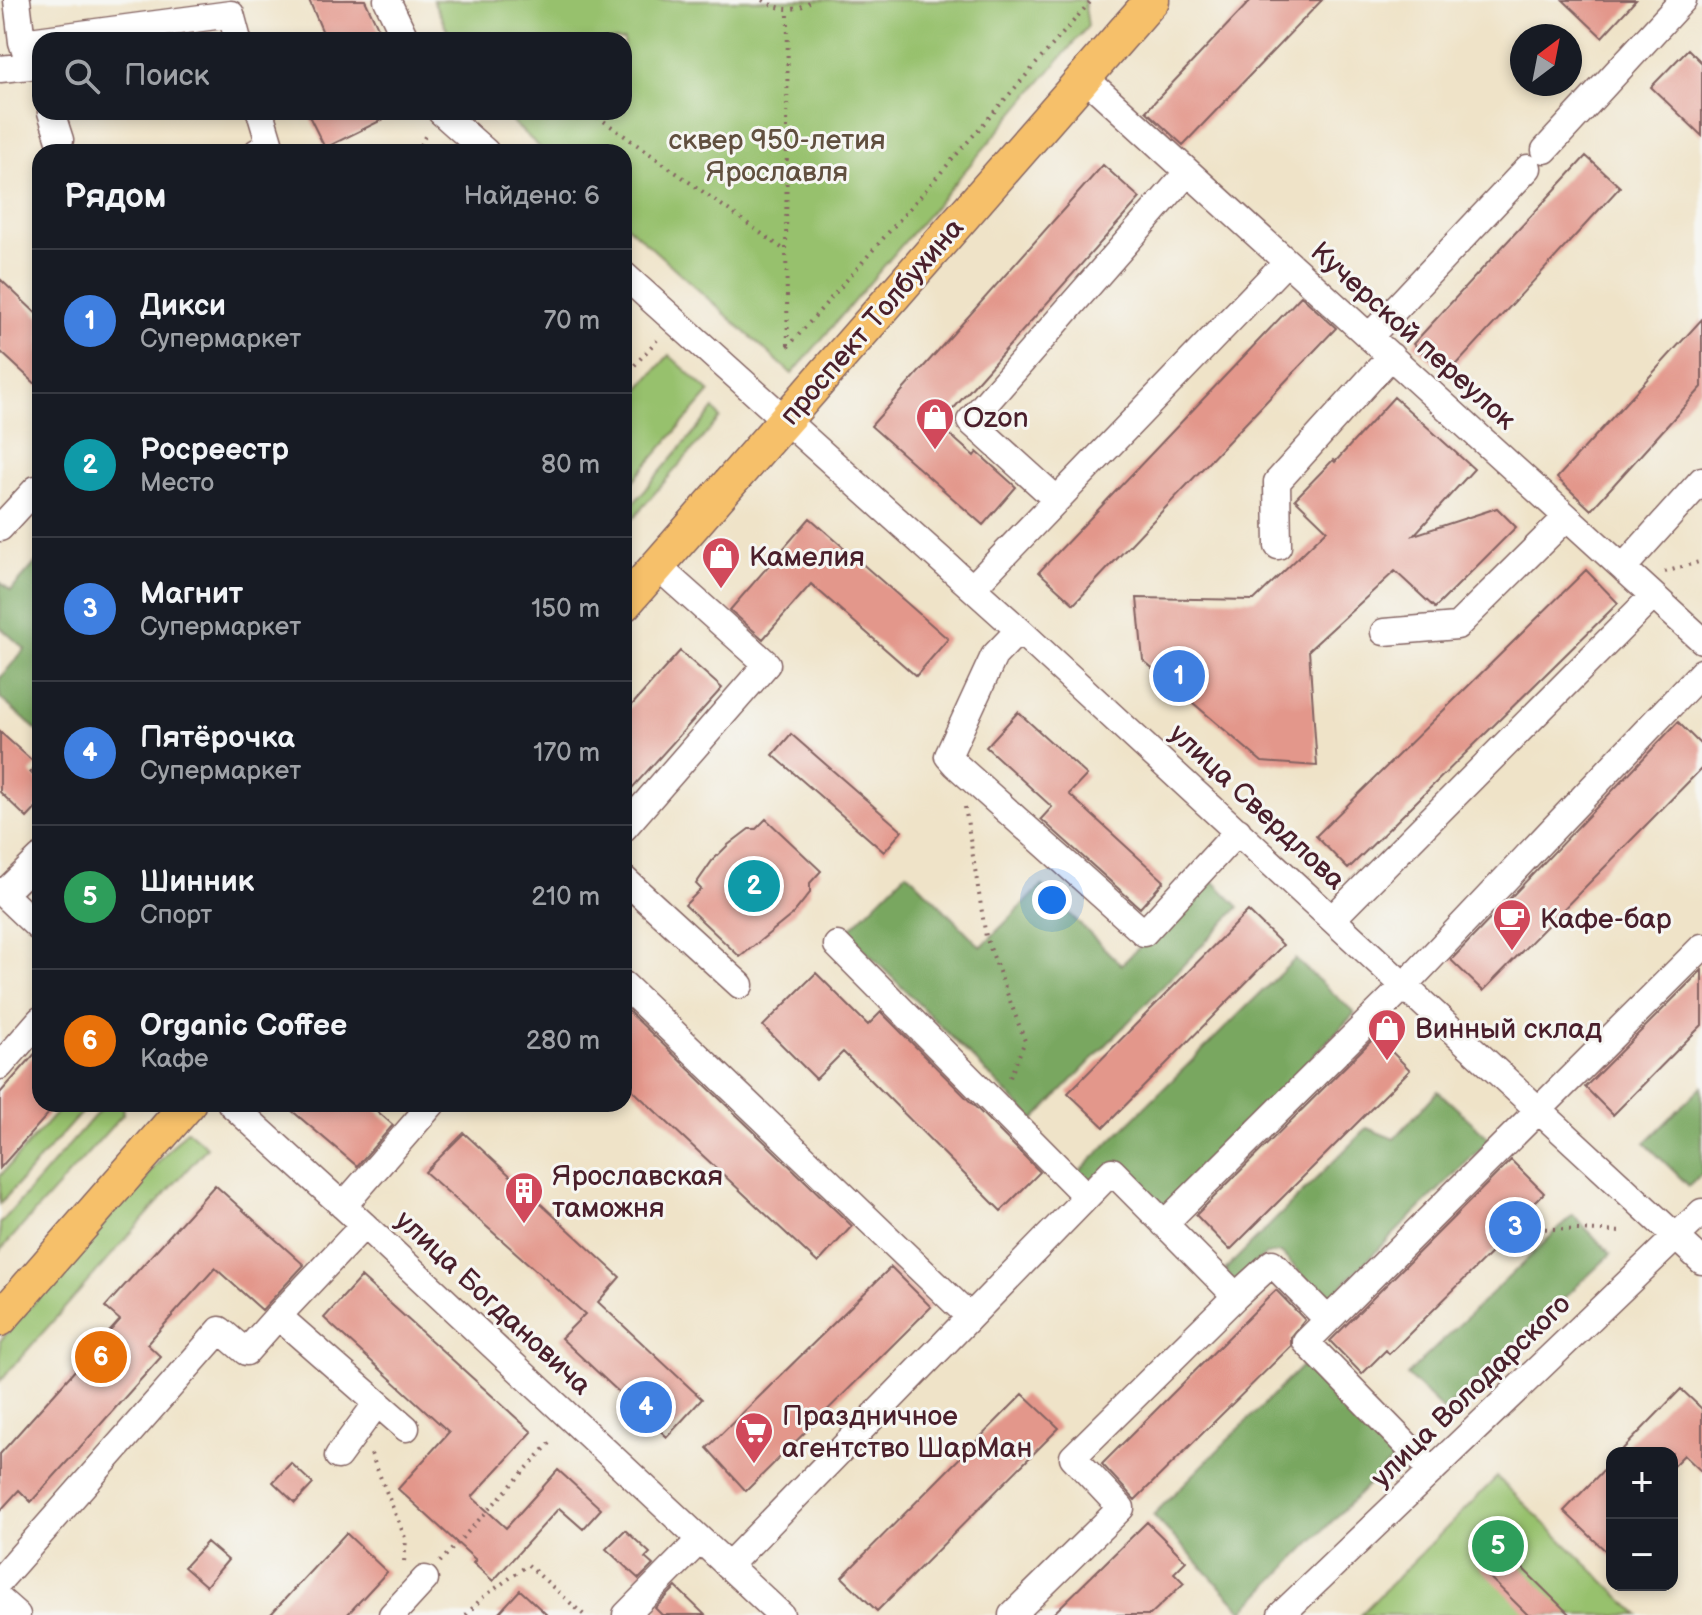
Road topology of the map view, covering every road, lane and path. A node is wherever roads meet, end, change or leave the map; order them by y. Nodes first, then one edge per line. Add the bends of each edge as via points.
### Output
1 (17, 0) edge
2 (387, 0) edge
3 (763, 0) edge
4 (812, 0) edge
5 (1092, 0) edge
6 (1125, 0) edge
7 (1140, 0) edge
8 (1152, 0) edge
9 (1683, 0) edge
10 (1690, 0) edge
11 (788, 11) junction
12 (1702, 11) edge
13 (160, 32) edge
14 (236, 32) edge
15 (402, 32) edge
16 (1118, 36) junction
17 (31, 65) edge
18 (0, 69) edge
19 (1084, 77) junction
20 (54, 120) edge
21 (262, 120) edge
22 (450, 120) edge
23 (602, 120) edge
24 (60, 140) dead end
25 (270, 144) edge
26 (477, 144) edge
27 (1188, 172) junction
28 (786, 251) junction
29 (1286, 262) junction
30 (632, 282) edge
31 (1369, 337) junction
32 (659, 338) dead end
33 (1391, 356) junction
34 (632, 368) edge
35 (785, 419) junction
36 (1702, 480) edge
37 (32, 493) edge
38 (1056, 499) junction
39 (1567, 517) junction
40 (0, 528) edge
41 (1278, 546) dead end
42 (1702, 561) edge
43 (657, 566) junction
44 (1627, 566) junction
45 (973, 587) junction
46 (632, 593) edge
47 (1653, 596) junction
48 (1019, 630) junction
49 (1384, 632) dead end
50 (1702, 640) edge
51 (1702, 672) edge
52 (956, 765) junction
53 (632, 819) edge
54 (1238, 831) junction
55 (32, 865) edge
56 (632, 886) edge
57 (2, 893) edge
58 (1333, 918) junction
59 (32, 921) edge
60 (837, 945) dead end
61 (1702, 947) edge
62 (740, 985) dead end
63 (1405, 985) junction
64 (632, 993) edge
65 (32, 1029) edge
66 (0, 1066) edge
67 (998, 1107) junction
68 (1539, 1109) junction
69 (181, 1112) edge
70 (240, 1112) edge
71 (425, 1112) edge
72 (1086, 1196) junction
73 (343, 1206) junction
74 (1702, 1212) edge
75 (1164, 1224) junction
76 (364, 1225) junction
77 (1529, 1228) dead end
78 (1624, 1232) dead end
79 (1677, 1236) junction
80 (1702, 1261) edge
81 (1236, 1296) junction
82 (278, 1316) junction
83 (969, 1316) junction
84 (0, 1319) edge
85 (1328, 1320) junction
86 (377, 1403) junction
87 (360, 1426) junction
88 (406, 1428) dead end
89 (551, 1442) dead end
90 (338, 1456) dead end
91 (1432, 1471) junction
92 (700, 1540) junction
93 (728, 1566) junction
94 (425, 1579) joint
95 (0, 1580) edge
96 (0, 1600) edge
97 (395, 1612) edge
98 (776, 1613) edge
99 (17, 1615) edge
100 (466, 1615) edge
101 (584, 1615) edge
102 (626, 1615) edge
103 (1012, 1615) edge
104 (1281, 1615) edge

1 - 17 street
2 - 15 street
3 - 11 path
4 - 11 path
5 - 28 path via 788,347
6 - 16 street
7 - 16 main road, проспект Толбухина
8 - 16 main road, проспект Толбухина
9 - 31 street
10 - 12 street
11 - 28 path
13 - 14 street via 231,14
16 - 19 main road, проспект Толбухина
17 - 18 street
19 - 27 street, Кучерской переулок
19 - 35 main road, проспект Толбухина
20 - 24 street
21 - 25 street
22 - 26 street
23 - 28 path
27 - 29 street, Кучерской переулок
27 - 38 street via 970,421
29 - 31 street, Кучерской переулок
29 - 38 street
30 - 35 street, улица Свердлова
31 - 33 street, Кучерской переулок
32 - 34 path
33 - 39 street, Кучерской переулок
33 - 41 street via 1277,482
35 - 43 main road, проспект Толбухина
35 - 45 street, улица Свердлова
36 - 44 street
37 - 40 street
38 - 45 street
39 - 44 street, Кучерской переулок
39 - 49 street via 1457,626
42 - 44 path via 1662,573
43 - 46 main road, проспект Толбухина
43 - 53 street via 767,664
44 - 47 street, Кучерской переулок
45 - 48 street, улица Свердлова
47 - 50 street, Кучерской переулок
47 - 58 street
48 - 52 street via 994,656 948,756
48 - 54 street, улица Свердлова
51 - 63 street
52 - 54 street via 1144,933
52 - 67 path via 986,937 1025,1041
54 - 58 street, улица Свердлова
55 - 57 street
56 - 62 street
57 - 59 street
58 - 63 street, улица Свердлова
60 - 67 street
61 - 68 street
63 - 68 street, улица Свердлова
63 - 75 street
64 - 83 street
65 - 66 street
67 - 72 street
68 - 79 street, улица Свердлова
68 - 85 street
69 - 84 main road
70 - 73 street, улица Богдановича
71 - 73 street
72 - 75 street via 1112,1171
72 - 83 street
73 - 76 street, улица Богдановича
74 - 79 street, улица Володарского
75 - 81 street
76 - 82 street
76 - 92 street, улица Богдановича
77 - 78 path
79 - 80 street, улица Свердлова
79 - 91 street, улица Володарского
81 - 85 street via 1272,1263
81 - 103 street via 1073,1457 1121,1508
82 - 86 street
82 - 95 street via 246,1352 220,1330
83 - 93 street
85 - 91 street via 1306,1342
86 - 87 street
86 - 88 street
87 - 90 street
87 - 97 path via 406,1540
89 - 94 path
91 - 104 street, улица Володарского
92 - 93 street, улица Богдановича
92 - 102 street
93 - 98 street, улица Богдановича
94 - 97 street
96 - 99 street
100 - 101 path via 528,1565

